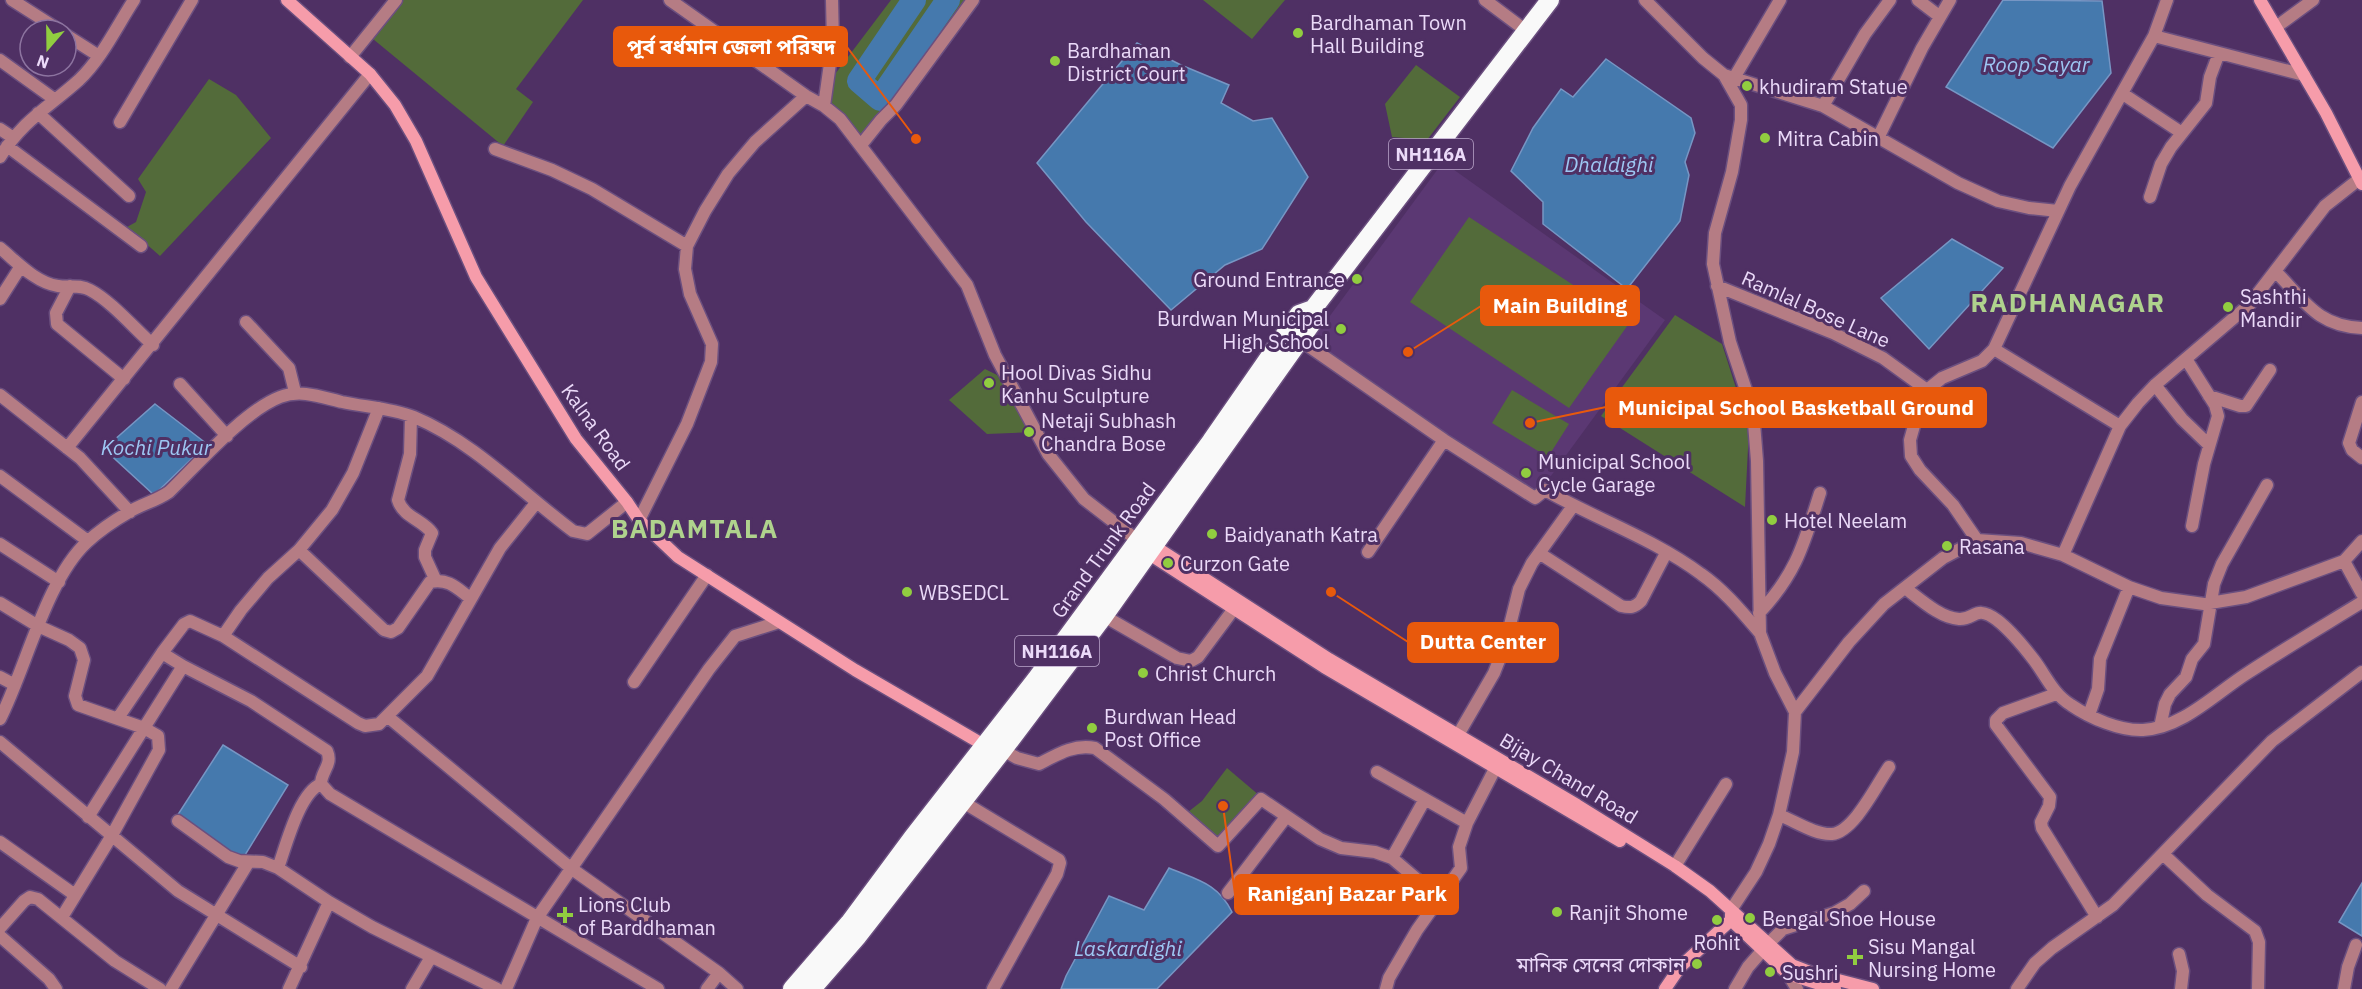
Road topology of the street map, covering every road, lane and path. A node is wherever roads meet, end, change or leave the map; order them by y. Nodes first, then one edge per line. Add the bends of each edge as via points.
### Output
1 (12, 0) edge
2 (134, 0) edge
3 (192, 0) edge
4 (288, 0) edge
5 (396, 0) edge
6 (670, 0) edge
7 (832, 0) edge
8 (973, 0) edge
9 (1485, 0) edge
10 (1550, 0) edge
11 (1646, 0) edge
12 (1780, 0) edge
13 (1890, 0) edge
14 (1918, 0) edge
15 (1950, 0) edge
16 (2168, 0) edge
17 (2260, 0) edge
18 (2313, 0) edge
19 (1939, 16) junction
20 (40, 18) edge
21 (2276, 27) junction
22 (1525, 30) junction
23 (2154, 36) junction
24 (78, 43) edge
25 (2220, 53) junction
26 (99, 56) junction
27 (350, 57) junction
28 (0, 60) edge
29 (370, 74) junction
30 (2304, 75) junction
31 (1729, 76) junction
32 (2123, 94) junction
33 (806, 96) junction
34 (54, 99) junction
35 (824, 106) junction
36 (1823, 106) junction
37 (38, 113) junction
38 (120, 122) dead end
39 (0, 129) edge
40 (2182, 133) junction
41 (1879, 136) junction
42 (10, 142) junction
43 (861, 145) junction
44 (495, 149) dead end
45 (0, 157) edge
46 (2360, 182) edge
47 (129, 195) dead end
48 (2150, 197) dead end
49 (2058, 212) junction
50 (141, 246) dead end
51 (687, 246) junction
52 (0, 248) edge
53 (21, 266) junction
54 (2275, 271) junction
55 (70, 286) junction
56 (1717, 286) junction
57 (1739, 297) junction
58 (0, 299) edge
59 (1313, 309) junction
60 (1723, 315) junction
61 (246, 322) dead end
62 (2362, 328) edge
63 (1300, 340) junction
64 (153, 345) junction
65 (1994, 349) junction
66 (2186, 359) junction
67 (2270, 370) dead end
68 (124, 379) junction
69 (180, 384) dead end
70 (2155, 385) junction
71 (1927, 390) junction
72 (295, 392) junction
73 (0, 395) edge
74 (2209, 396) junction
75 (2362, 402) edge
76 (379, 408) junction
77 (411, 416) junction
78 (2120, 426) junction
79 (227, 436) junction
80 (1444, 440) junction
81 (2209, 445) junction
82 (68, 448) junction
83 (2362, 458) edge
84 (0, 476) edge
85 (2267, 485) dead end
86 (1820, 493) dead end
87 (627, 501) junction
88 (536, 503) junction
89 (1573, 506) junction
90 (130, 512) junction
91 (639, 520) junction
92 (2192, 526) dead end
93 (1977, 540) junction
94 (88, 541) junction
95 (2362, 541) edge
96 (0, 544) edge
97 (1143, 544) junction
98 (298, 550) junction
99 (1368, 552) dead end
100 (1666, 553) junction
101 (1539, 554) junction
102 (2063, 555) junction
103 (2344, 561) junction
104 (707, 575) junction
105 (436, 581) junction
106 (59, 582) junction
107 (2129, 587) junction
108 (1905, 588) junction
109 (2362, 594) edge
110 (470, 598) junction
111 (2362, 602) edge
112 (0, 603) edge
113 (2211, 603) junction
114 (1236, 606) junction
115 (1759, 613) junction
116 (1104, 616) junction
117 (779, 622) junction
118 (39, 626) junction
119 (1760, 633) junction
120 (223, 636) junction
121 (162, 653) junction
122 (183, 666) junction
123 (2362, 672) edge
124 (0, 677) edge
125 (634, 682) dead end
126 (15, 685) junction
127 (2056, 694) junction
128 (1795, 712) junction
129 (387, 716) junction
130 (2089, 716) junction
131 (118, 718) junction
132 (0, 719) edge
133 (2160, 727) junction
134 (144, 728) junction
135 (1458, 735) junction
136 (0, 742) edge
137 (996, 750) junction
138 (1498, 764) junction
139 (1889, 766) dead end
140 (1377, 772) dead end
141 (321, 784) junction
142 (1726, 784) dead end
143 (1425, 799) junction
144 (963, 802) junction
145 (1779, 814) junction
146 (88, 817) junction
147 (1286, 818) junction
148 (178, 821) dead end
149 (1467, 823) junction
150 (111, 837) junction
151 (0, 842) edge
152 (2164, 855) junction
153 (1392, 858) junction
154 (248, 862) junction
155 (1675, 866) junction
156 (278, 868) junction
157 (572, 869) junction
158 (1864, 891) dead end
159 (1228, 893) dead end
160 (75, 895) junction
161 (1440, 899) junction
162 (329, 902) junction
163 (1731, 915) junction
164 (216, 916) junction
165 (2097, 916) junction
166 (62, 917) junction
167 (537, 918) junction
168 (0, 927) edge
169 (0, 936) edge
170 (2356, 945) dead end
171 (1765, 948) junction
172 (2180, 954) dead end
173 (431, 957) junction
174 (301, 967) junction
175 (719, 973) junction
176 (1788, 974) junction
177 (56, 989) edge
178 (160, 989) edge
179 (171, 989) edge
180 (289, 989) edge
181 (412, 989) edge
182 (497, 989) edge
183 (506, 989) edge
184 (658, 989) edge
185 (707, 989) edge
186 (737, 989) edge
187 (792, 989) edge
188 (812, 989) edge
189 (993, 989) edge
190 (1386, 989) edge
191 (1665, 989) edge
192 (1735, 989) edge
193 (1797, 989) edge
194 (1835, 989) edge
195 (1873, 989) edge
196 (2017, 989) edge
197 (2181, 989) edge
198 (2258, 989) edge
199 (2344, 989) edge

1 - 20 street
2 - 26 street
3 - 38 street
4 - 27 main road, Kalna Road
5 - 27 street
6 - 33 street
7 - 35 street via 833,42
8 - 43 street via 896,105
9 - 22 street
10 - 22 highway, Grand Trunk Road / NH116A
11 - 31 street via 1703,58
12 - 31 street
13 - 36 street
14 - 19 street
15 - 19 street
16 - 23 street
17 - 21 main road
18 - 21 street
19 - 41 street
21 - 30 main road
22 - 59 highway, Grand Trunk Road / NH116A
23 - 25 street
23 - 32 street
24 - 26 street
25 - 30 street
25 - 40 street via 2210,77 2206,103
26 - 34 street via 80,79
27 - 29 main road, Kalna Road
28 - 34 street
29 - 64 street
29 - 87 main road, Kalna Road via 395,105 416,141 476,277 576,439
30 - 46 main road
31 - 36 street
31 - 56 street via 1741,105 1741,120 1716,233 1713,264
32 - 40 street
32 - 49 street
33 - 35 street
33 - 51 street via 755,142 728,174
34 - 37 street
35 - 43 street
36 - 41 street
37 - 42 street
37 - 47 street
39 - 42 street
40 - 48 street via 2161,164
41 - 49 street via 1958,183 1998,201
42 - 45 street
42 - 50 street
43 - 97 street via 967,285 995,355 1048,454 1084,499
44 - 51 street via 592,189
46 - 54 street via 2325,206
49 - 65 street
51 - 91 street via 685,269 690,294 712,344 711,362 687,424
52 - 53 street
53 - 55 street via 48,284
53 - 58 street
54 - 62 street via 2328,322
54 - 66 street via 2249,305
55 - 64 street via 77,285 102,298
55 - 68 street via 56,313 57,324
56 - 57 street, Ramlal Bose Lane
56 - 60 street
57 - 60 street
57 - 71 street, Ramlal Bose Lane via 1833,333 1883,358
59 - 63 highway, Grand Trunk Road / NH116A via 1312,323
59 - 97 highway, Grand Trunk Road / NH116A via 1299,314
60 - 115 street via 1754,423
61 - 72 street via 289,368
63 - 80 street
63 - 97 highway, Grand Trunk Road / NH116A
64 - 68 street
65 - 71 street via 1982,361 1942,378
65 - 78 street
66 - 70 street
66 - 74 street
67 - 74 street via 2246,406
68 - 82 street
69 - 79 street
70 - 78 street
70 - 81 street
71 - 93 street via 1910,440 1911,456
72 - 76 street
72 - 79 street via 248,416
73 - 82 street
74 - 81 street via 2218,416
75 - 83 street via 2349,443
76 - 77 street
76 - 98 street via 332,510
77 - 88 street via 441,429
77 - 105 street via 410,454 398,500 405,512 432,533 425,557
78 - 102 street
79 - 90 street via 169,492
80 - 89 street via 1535,498 1545,490
80 - 99 street
81 - 92 street
82 - 90 street
84 - 94 street
85 - 113 street via 2222,564
86 - 115 street via 1788,578
87 - 88 street via 587,534 573,531
87 - 91 main road, Kalna Road
88 - 110 street via 500,548
89 - 100 street
89 - 101 street
90 - 94 street
91 - 104 main road, Kalna Road via 678,557
93 - 102 street via 2021,543
93 - 108 street via 1943,558
94 - 106 street
95 - 103 street
96 - 106 street
97 - 114 main road
97 - 116 highway, Grand Trunk Road / NH116A
97 - 137 highway, Grand Trunk Road / NH116A
98 - 105 street via 384,630 391,632 398,628 430,582
98 - 120 street via 268,578
100 - 101 street via 1641,601 1629,608
100 - 119 street via 1701,574 1735,603
101 - 135 street via 1519,589 1494,673
102 - 107 street
103 - 109 street
103 - 113 street via 2246,597
104 - 117 main road, Kalna Road
104 - 125 street
105 - 110 street via 450,583
106 - 118 street
107 - 113 street via 2161,598
107 - 130 street via 2100,659 2098,689
108 - 127 street via 1950,617 1965,619 1979,612 2000,622 2033,659
108 - 128 street via 1884,604 1849,642
110 - 129 street via 427,676
111 - 133 street via 2185,716
112 - 118 street
113 - 133 street via 2204,645 2192,659 2186,677 2170,694
114 - 116 street via 1191,661 1177,658
114 - 135 main road, Bijay Chand Road
114 - 138 main road, Bijay Chand Road via 1324,667
115 - 119 street
116 - 137 highway, Grand Trunk Road / NH116A
117 - 137 main road, Kalna Road
117 - 157 street via 735,636
118 - 126 street
118 - 131 street via 80,648 84,660 75,696 78,705
119 - 128 street
120 - 121 street via 190,621
120 - 129 street via 358,723 374,726
121 - 122 street
121 - 131 street
122 - 134 street
122 - 141 street via 251,701 327,751 330,759
123 - 152 street via 2272,741
124 - 126 street
126 - 132 street
127 - 130 street
127 - 165 street via 2003,712 1995,720 2050,797 2042,828
128 - 145 street via 1793,752
129 - 157 street
130 - 133 street via 2142,730
131 - 134 street
134 - 146 street
134 - 150 street via 158,736 159,750
135 - 138 main road, Bijay Chand Road
136 - 146 street
137 - 144 highway, Grand Trunk Road / NH116A
137 - 147 street via 1039,764 1069,749 1095,748 1164,799 1218,846 1261,799
137 - 187 highway, Grand Trunk Road / NH116A via 912,838 849,923
138 - 149 street
138 - 155 main road, Bijay Chand Road via 1577,804
138 - 163 main road, Bijay Chand Road via 1671,872
139 - 145 street via 1854,821 1844,830 1833,834 1820,832
140 - 143 street
141 - 156 street via 303,802
141 - 167 street via 330,794
142 - 155 street
143 - 149 street
143 - 153 street
144 - 188 highway, Grand Trunk Road / NH116A
144 - 189 street via 1060,863
145 - 163 street via 1756,872
146 - 150 street
147 - 153 street via 1309,834 1341,848
147 - 159 street
148 - 154 street via 228,856
149 - 161 street via 1459,847 1461,868
150 - 160 street
150 - 164 street
151 - 160 street
152 - 165 street
152 - 198 street via 2207,895 2255,931 2259,942
153 - 161 street
154 - 156 street
154 - 164 street
155 - 163 main road, Bijay Chand Road
156 - 162 street
157 - 167 street
157 - 175 street
158 - 171 street via 1834,914 1783,929
160 - 166 street
161 - 190 street via 1406,949
162 - 173 street
162 - 174 street
163 - 171 main road, Bijay Chand Road
163 - 191 main road via 1680,967
164 - 174 street
164 - 179 street
165 - 196 street via 2035,963
166 - 168 street via 30,897
166 - 178 street via 115,961
167 - 183 street
167 - 184 street
169 - 177 street
170 - 199 street
171 - 176 main road, Bijay Chand Road
171 - 192 street
171 - 195 main road, Bijay Chand Road via 1815,974
172 - 197 street
173 - 181 street
173 - 182 street
174 - 180 street
175 - 185 street
175 - 186 street
176 - 193 street
176 - 194 main road, Bijay Chand Road

